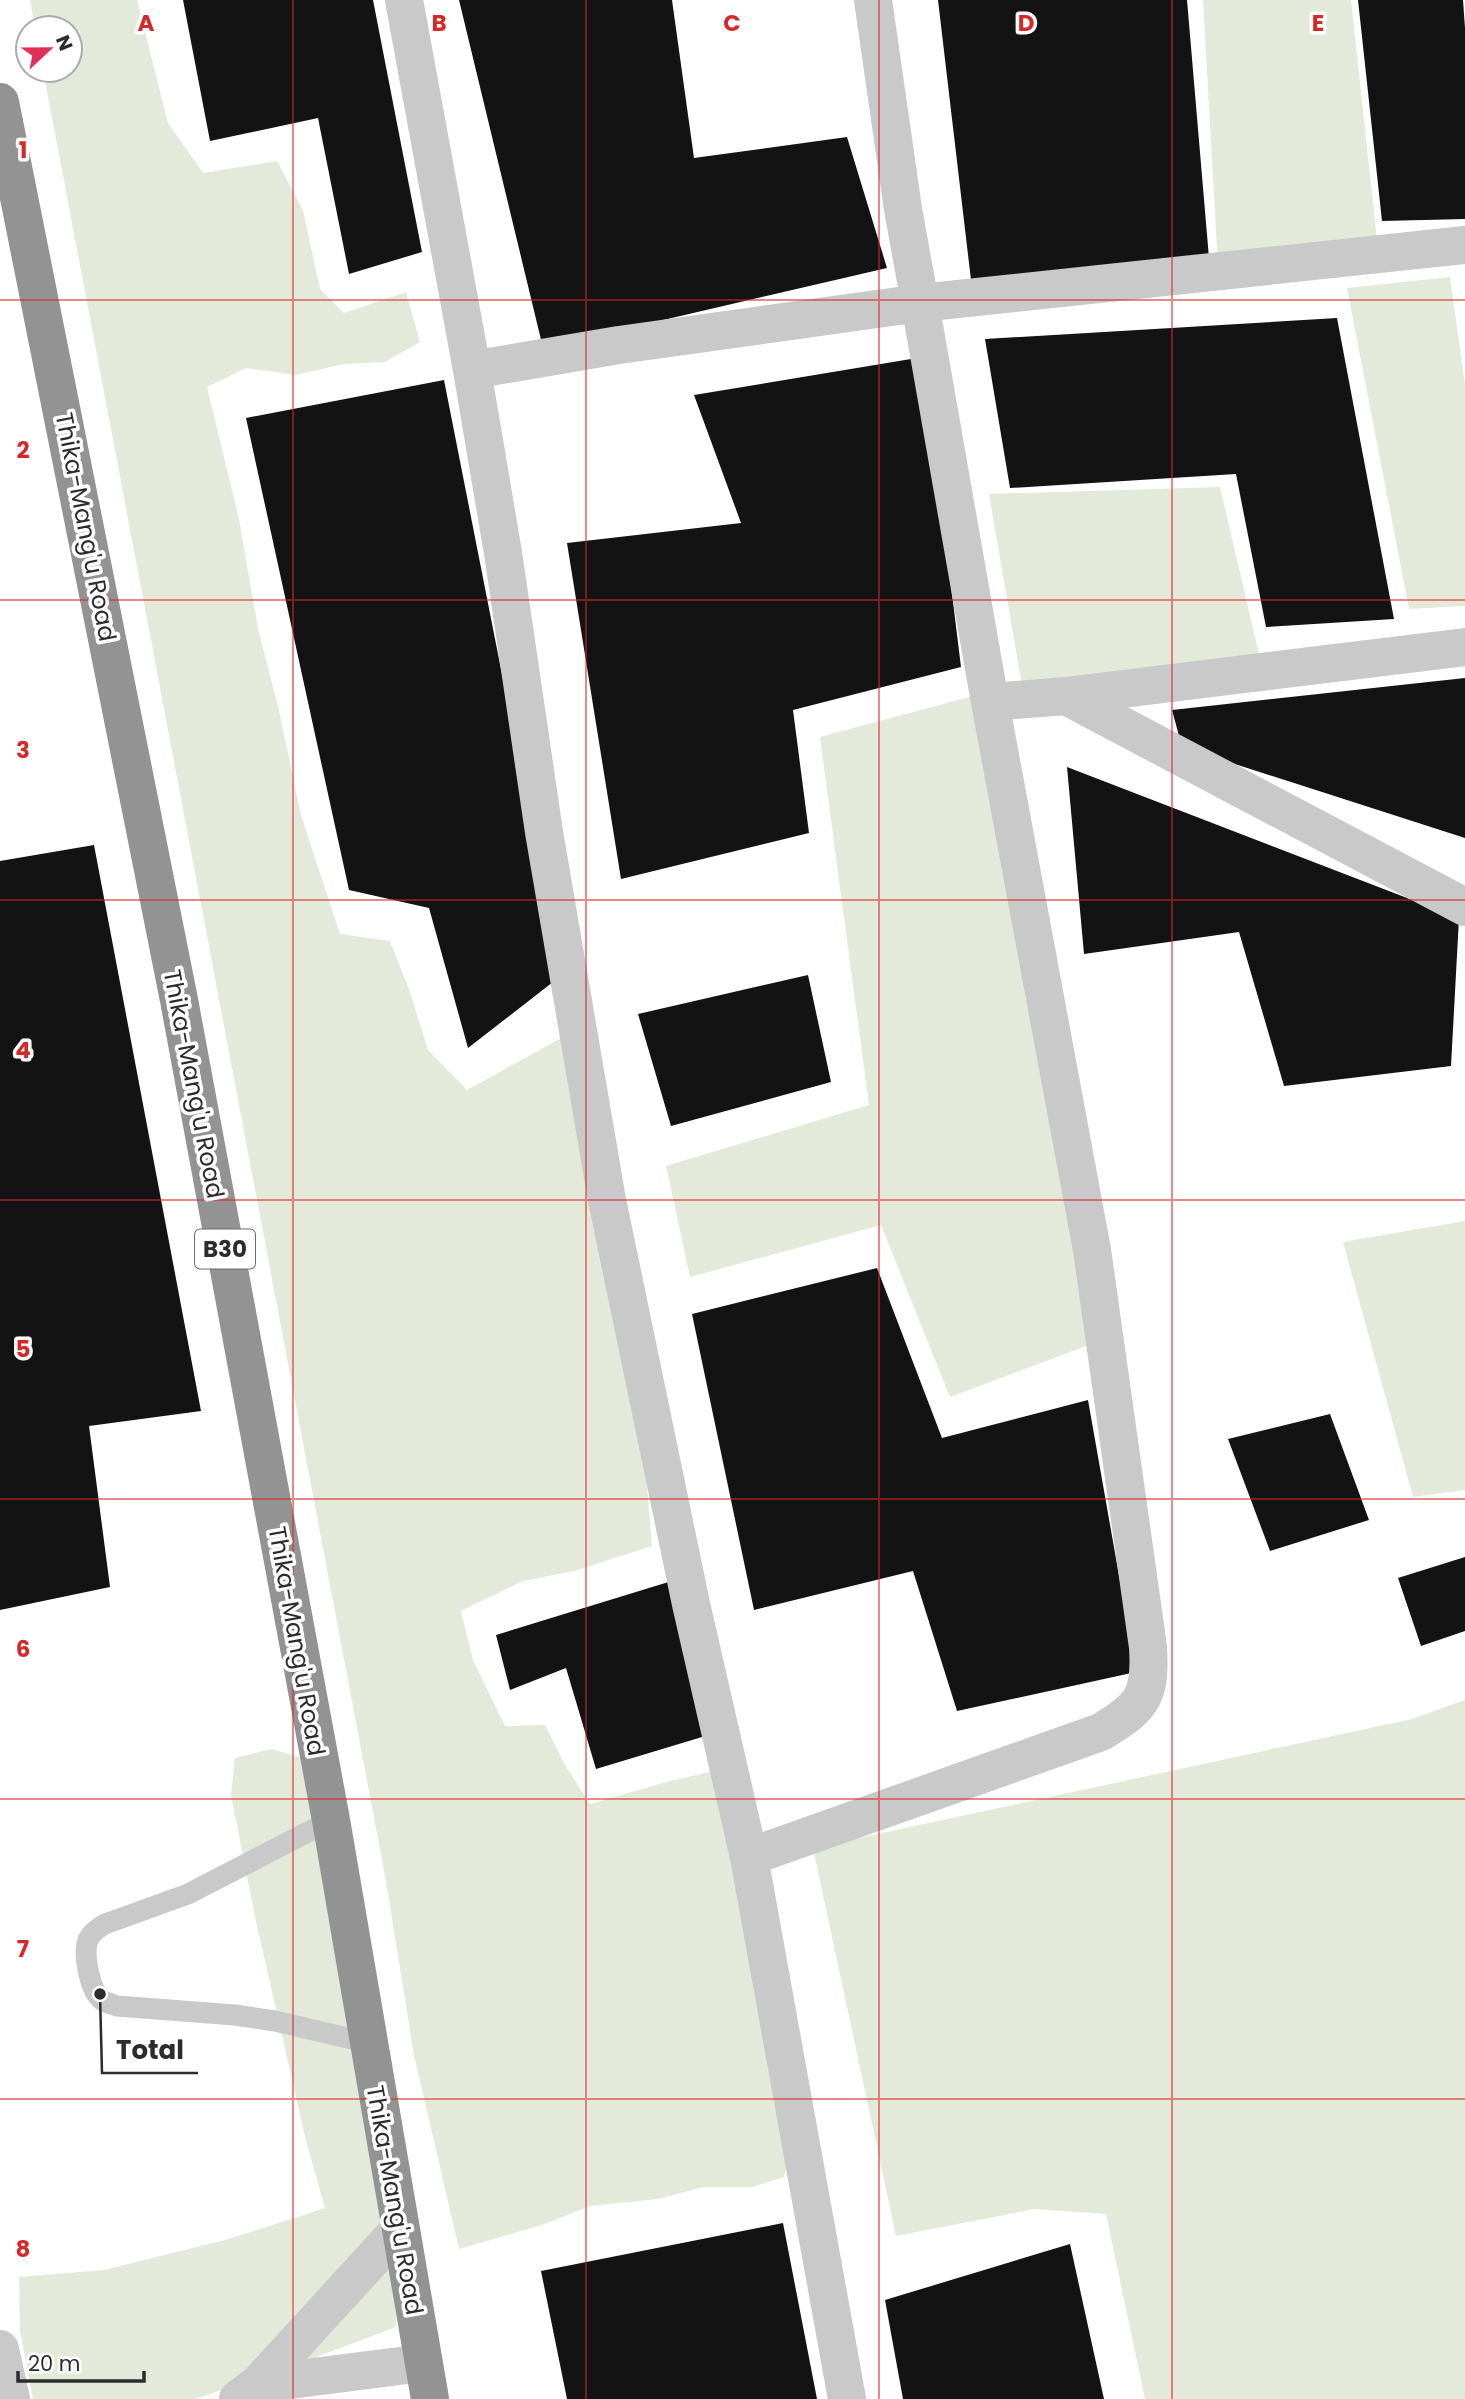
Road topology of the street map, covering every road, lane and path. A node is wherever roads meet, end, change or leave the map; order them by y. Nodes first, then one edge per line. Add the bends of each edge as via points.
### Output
1 (404, 0) edge
2 (873, 0) edge
3 (0, 102) edge
4 (1465, 246) edge
5 (920, 303) junction
6 (472, 370) junction
7 (1465, 647) edge
8 (1066, 696) junction
9 (990, 702) junction
10 (1465, 907) edge
11 (331, 1821) junction
12 (749, 1857) junction
13 (369, 2043) junction
14 (400, 2229) junction
15 (0, 2349) edge
16 (427, 2381) edge
17 (248, 2392) edge
18 (10, 2399) edge
19 (848, 2399) edge

1 - 6 street
2 - 5 street
3 - 11 highway, Thika-Mang'u Road / B30 via 147,832
4 - 5 street
5 - 6 street
5 - 9 street
6 - 12 street via 607,1200
7 - 8 street
8 - 9 street
8 - 10 street
9 - 12 street via 1092,1250 1150,1677 1143,1697 1127,1717 1101,1732
11 - 13 highway, Thika-Mang'u Road / B30
11 - 13 lane via 188,1894 94,1930 87,1942 89,1973 95,1993 117,2006 234,2014
12 - 19 street
13 - 14 highway, Thika-Mang'u Road / B30
14 - 16 highway, Thika-Mang'u Road / B30
14 - 17 street
15 - 18 street
16 - 17 street

